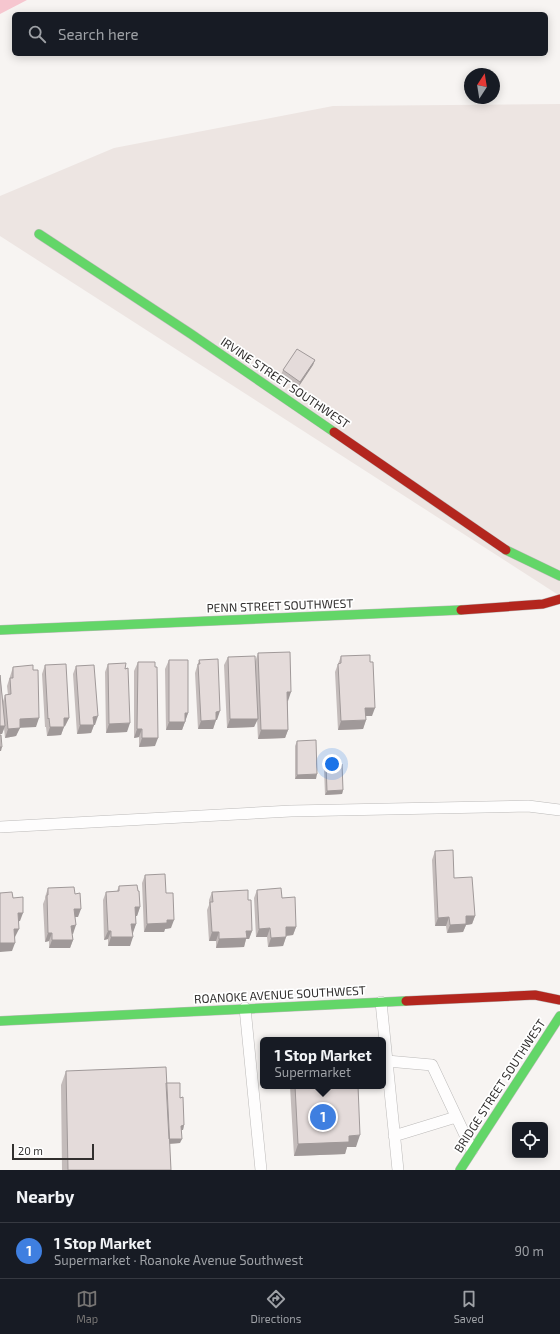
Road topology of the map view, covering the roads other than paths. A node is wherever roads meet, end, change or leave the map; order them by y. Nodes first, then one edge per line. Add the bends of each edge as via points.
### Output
1 (39, 234) dead end
2 (560, 576) edge
3 (560, 599) edge
4 (0, 630) edge
5 (560, 810) edge
6 (0, 827) edge
7 (560, 1000) edge
8 (381, 1002) junction
9 (245, 1008) junction
10 (560, 1016) edge
11 (0, 1021) edge
12 (385, 1037) edge
13 (386, 1051) edge
14 (387, 1061) junction
15 (456, 1117) junction
16 (394, 1136) junction
17 (472, 1150) junction
18 (462, 1169) edge
19 (261, 1170) edge
20 (398, 1170) edge

1 - 2 street, IRVINE STREET SOUTHWEST via 191,334 514,555
3 - 4 street, PENN STREET SOUTHWEST via 543,604 496,609
5 - 6 lane via 528,806 291,812
7 - 8 street, ROANOKE AVENUE SOUTHWEST via 534,995
8 - 9 street, ROANOKE AVENUE SOUTHWEST
8 - 12 lane
9 - 11 street, ROANOKE AVENUE SOUTHWEST
9 - 19 lane
10 - 17 street, BRIDGE STREET SOUTHWEST
13 - 14 lane
14 - 15 lane via 432,1065
14 - 16 lane
15 - 16 lane
15 - 17 lane
16 - 20 lane
17 - 18 street, BRIDGE STREET SOUTHWEST

